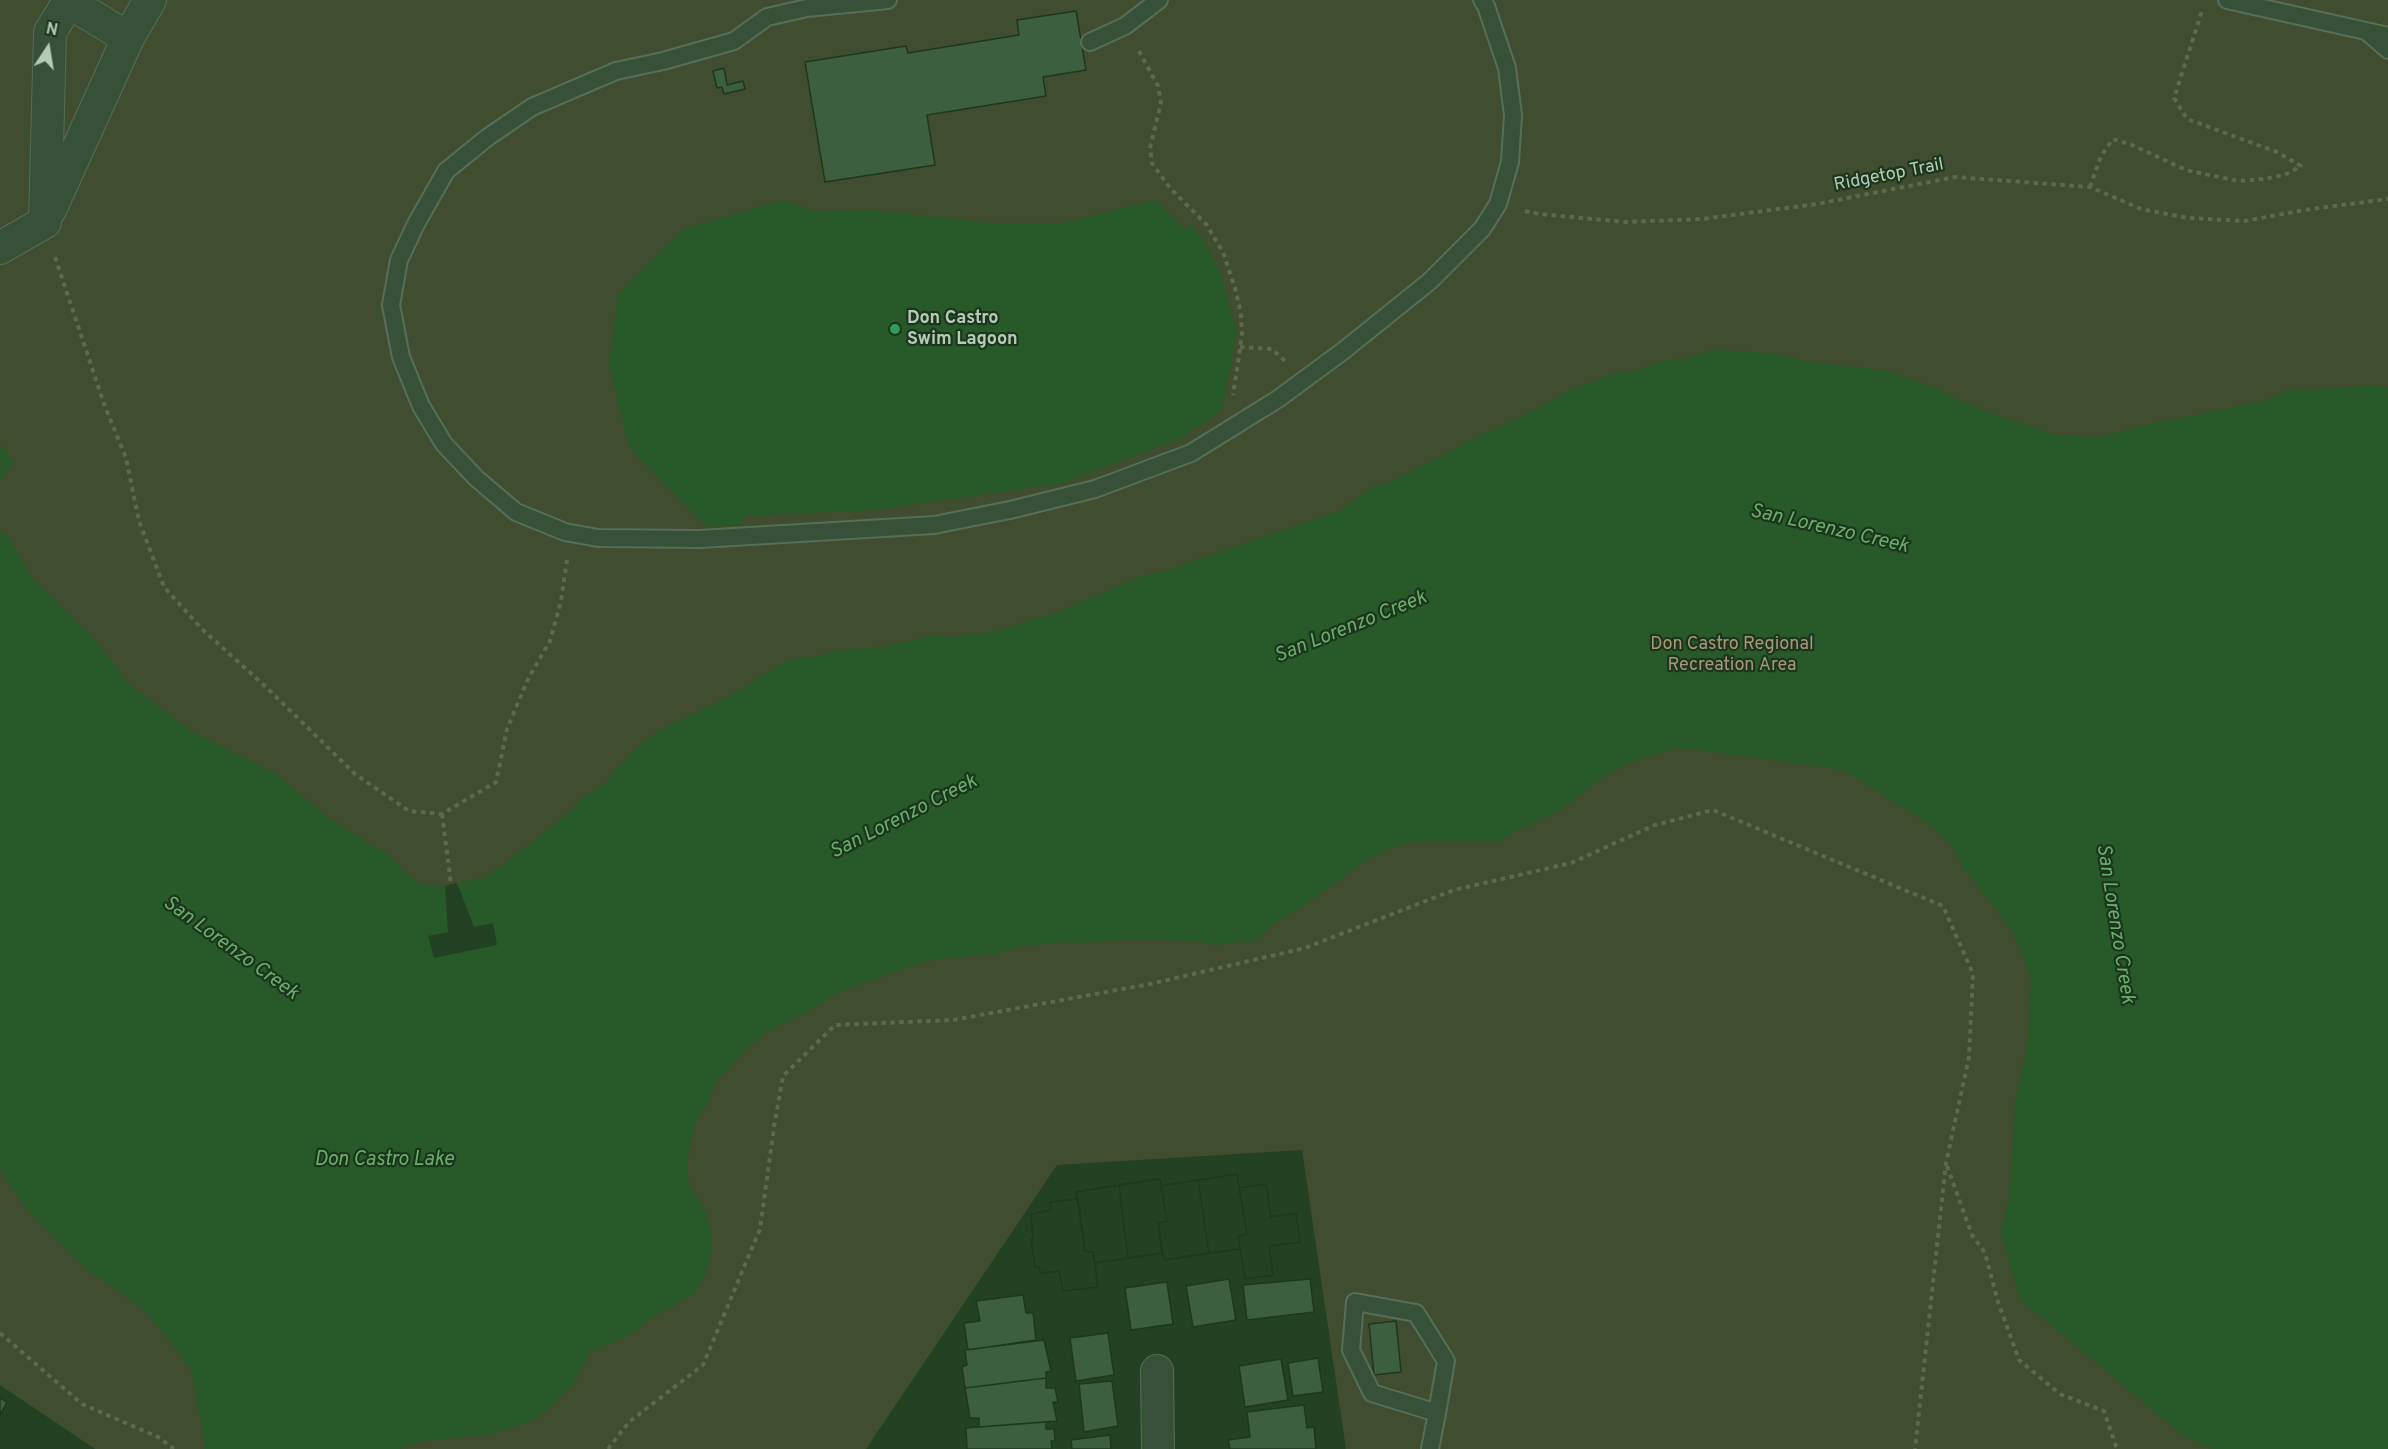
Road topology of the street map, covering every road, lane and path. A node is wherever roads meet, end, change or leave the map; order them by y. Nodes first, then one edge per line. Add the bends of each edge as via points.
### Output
1 (150, 0) edge
2 (888, 0) edge
3 (1159, 0) edge
4 (1482, 0) edge
5 (2206, 0) edge
6 (2227, 0) edge
7 (70, 1) edge
8 (1125, 26) junction
9 (2366, 32) junction
10 (2388, 36) edge
11 (128, 38) junction
12 (1090, 42) dead end
13 (2388, 50) edge
14 (2090, 187) junction
15 (2388, 199) edge
16 (1498, 204) junction
17 (45, 222) junction
18 (0, 248) edge
19 (1240, 347) junction
20 (1299, 384) junction
21 (1232, 397) dead end
22 (565, 532) junction
23 (442, 814) junction
24 (451, 884) dead end
25 (1946, 1163) junction
26 (0, 1333) edge
27 (1157, 1371) dead end
28 (1437, 1413) junction
29 (174, 1449) edge
30 (608, 1449) edge
31 (1158, 1449) edge
32 (1430, 1449) edge
33 (1915, 1449) edge
34 (2119, 1449) edge

1 - 11 street
2 - 22 lane via 807,8 767,18 734,41 616,71 532,107 446,171 399,260 391,305 401,357 421,406 444,444 516,512
3 - 8 lane
4 - 16 lane via 1507,68 1513,115 1510,162
5 - 14 path via 2174,98 2187,119 2277,152 2301,166 2285,175 2238,181 2186,170 2113,139 2101,156
6 - 9 lane
7 - 11 street
7 - 17 street via 50,32
8 - 12 lane
8 - 19 path via 1158,86 1161,103 1150,148 1152,163 1170,188 1206,224 1223,252 1241,313
9 - 10 lane
9 - 13 lane
11 - 17 street
14 - 15 path, Ridgetop Trail via 2141,209 2188,218 2245,222
14 - 16 path, Ridgetop Trail via 1955,177 1817,204 1702,219 1625,222 1539,214
16 - 20 lane via 1482,230 1430,281
17 - 18 street
17 - 23 path via 81,340 126,458 139,521 164,586 202,629 355,774 409,811
19 - 20 path via 1272,349 1283,357
19 - 21 path
20 - 22 lane via 1191,453 1095,489 1010,510 934,525 700,539 598,538
22 - 23 path via 567,557 561,601 549,641 507,729 496,782
23 - 24 path
25 - 30 path via 1969,1057 1973,974 1943,906 1713,810 1655,825 1570,863 1454,890 1305,948 1150,984 953,1020 834,1025 783,1076 760,1229 704,1365 629,1422
25 - 33 path
25 - 34 path via 1972,1235 1985,1253 2019,1360 2060,1394 2104,1412
26 - 29 path via 82,1404 158,1437
27 - 31 street
28 - 28 lane via 1446,1361 1416,1313 1355,1302 1351,1350 1371,1393
28 - 32 lane

